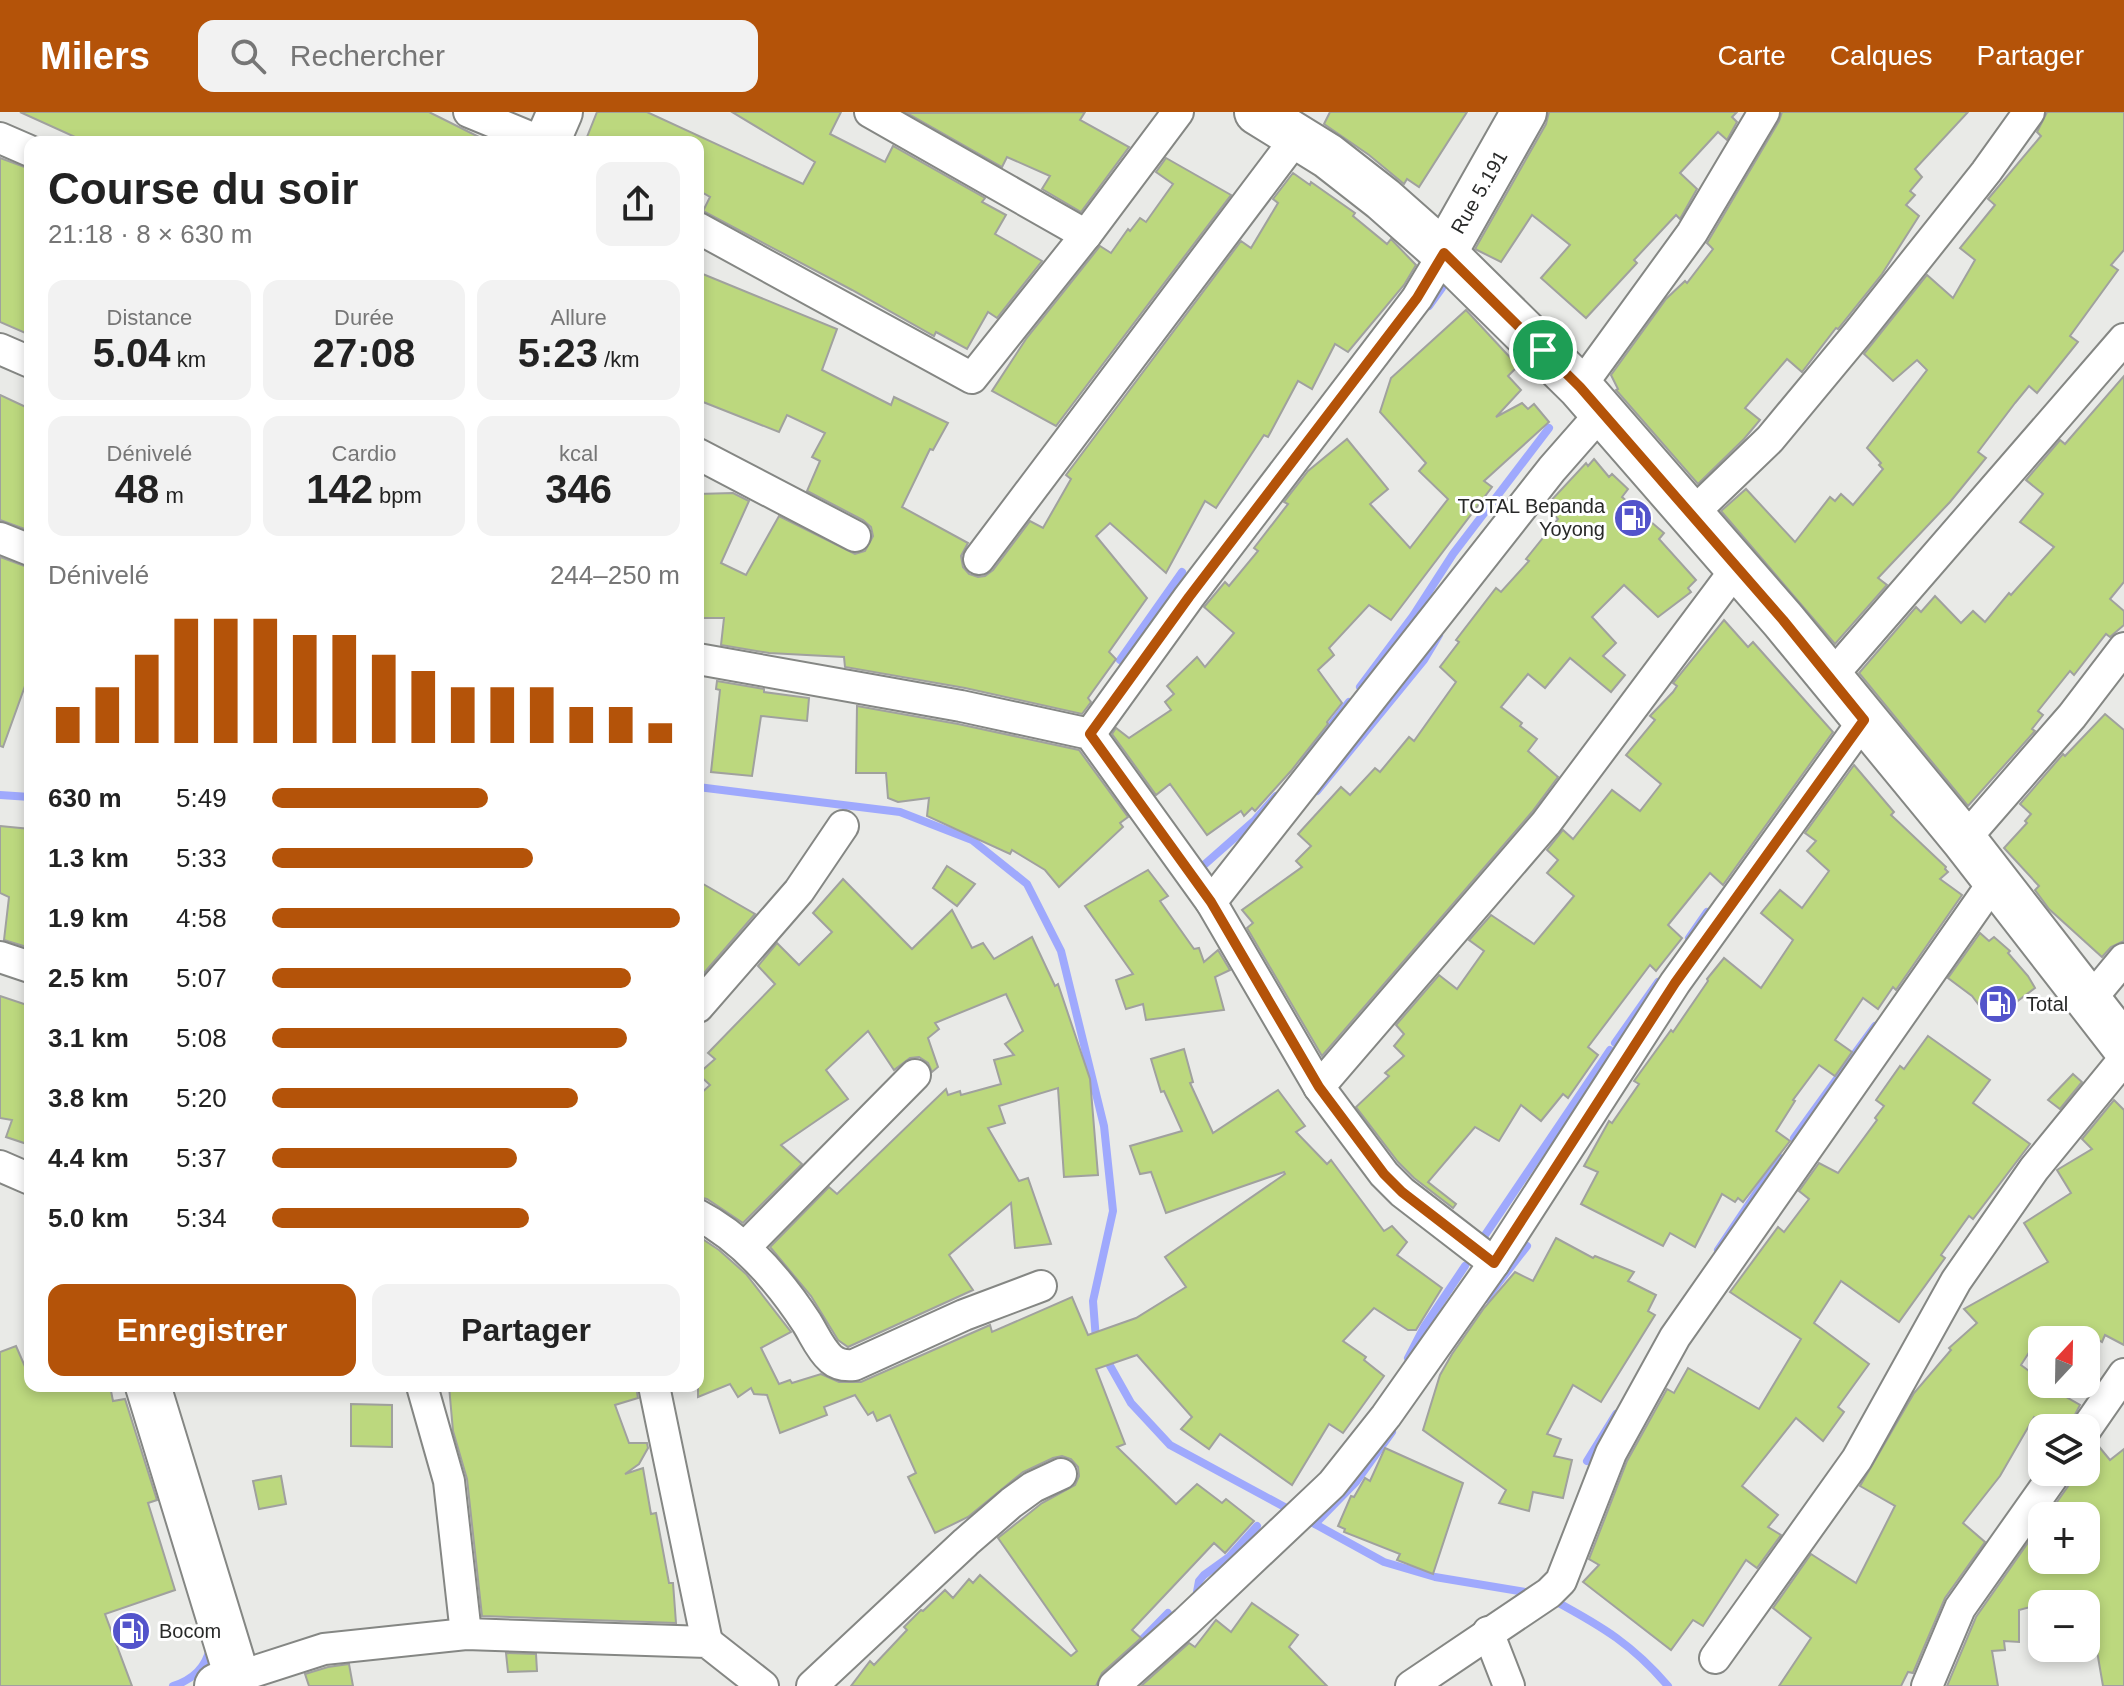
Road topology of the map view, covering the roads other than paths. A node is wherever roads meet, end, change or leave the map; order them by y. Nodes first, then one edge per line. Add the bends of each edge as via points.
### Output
1 (469, 112) edge
2 (560, 112) edge
3 (870, 112) edge
4 (1178, 112) edge
5 (1257, 112) edge
6 (1524, 112) edge
7 (1764, 112) edge
8 (2029, 112) edge
9 (529, 136) edge
10 (547, 136) edge
11 (1297, 137) junction
12 (0, 138) edge
13 (24, 148) edge
14 (704, 231) edge
15 (1086, 235) junction
16 (1444, 253) junction
17 (2124, 339) edge
18 (0, 349) edge
19 (24, 359) edge
20 (1591, 400) junction
21 (704, 457) edge
22 (1690, 516) junction
23 (855, 536) dead end
24 (0, 538) edge
25 (24, 548) edge
26 (979, 559) dead end
27 (1736, 569) junction
28 (2124, 648) edge
29 (704, 660) edge
30 (1830, 678) junction
31 (1864, 720) junction
32 (1090, 734) junction
33 (843, 826) dead end
34 (1964, 840) junction
35 (1995, 880) junction
36 (1211, 902) junction
37 (0, 957) edge
38 (2124, 959) edge
39 (24, 965) edge
40 (704, 1000) edge
41 (2090, 1000) junction
42 (2124, 1046) edge
43 (2124, 1059) edge
44 (915, 1075) dead end
45 (1319, 1087) junction
46 (0, 1166) edge
47 (24, 1176) edge
48 (704, 1219) edge
49 (745, 1247) junction
50 (1494, 1263) junction
51 (1041, 1286) dead end
52 (2124, 1374) edge
53 (150, 1392) edge
54 (424, 1392) edge
55 (655, 1392) edge
56 (2096, 1414) edge
57 (1061, 1474) dead end
58 (2046, 1486) edge
59 (1488, 1632) junction
60 (466, 1634) junction
61 (707, 1642) junction
62 (1715, 1658) dead end
63 (227, 1682) edge
64 (763, 1686) edge
65 (812, 1686) edge
66 (1114, 1686) edge
67 (1411, 1686) edge
68 (1509, 1686) edge
69 (1927, 1686) edge

1 - 9 street
2 - 10 main road
3 - 15 street
4 - 15 street
5 - 11 main road
6 - 16 main road, Rue 5.191
7 - 20 street
8 - 22 street via 1849,345 1770,439
11 - 16 main road via 1383,199
11 - 26 street
12 - 13 street
14 - 15 street via 972,378
16 - 20 main road
16 - 32 street, Rue 5.191 via 1417,298
17 - 30 street
18 - 19 street
20 - 22 main road
20 - 36 street via 1552,469
21 - 23 street
22 - 27 main road
24 - 25 street
27 - 30 main road
27 - 45 street via 1546,823
28 - 34 street
29 - 32 street
30 - 31 main road
31 - 34 main road
31 - 50 street via 1675,983
32 - 36 street
33 - 40 street via 799,891
34 - 35 main road
35 - 41 main road
35 - 59 street via 1675,1337 1611,1453 1561,1581
36 - 45 street
37 - 39 street
38 - 41 street
41 - 42 main road
43 - 62 street via 2034,1169 1956,1281 1857,1459
44 - 49 street
45 - 50 street via 1384,1174
46 - 47 street
48 - 49 street
49 - 51 street via 771,1273 823,1351 844,1366
50 - 66 street via 1332,1484
52 - 56 street
53 - 63 main road
54 - 60 street via 449,1481
55 - 61 street
57 - 65 street via 1033,1487 1000,1513
58 - 69 street via 1960,1608
59 - 67 street
59 - 68 street
60 - 61 street
60 - 63 street via 324,1649
61 - 64 street

